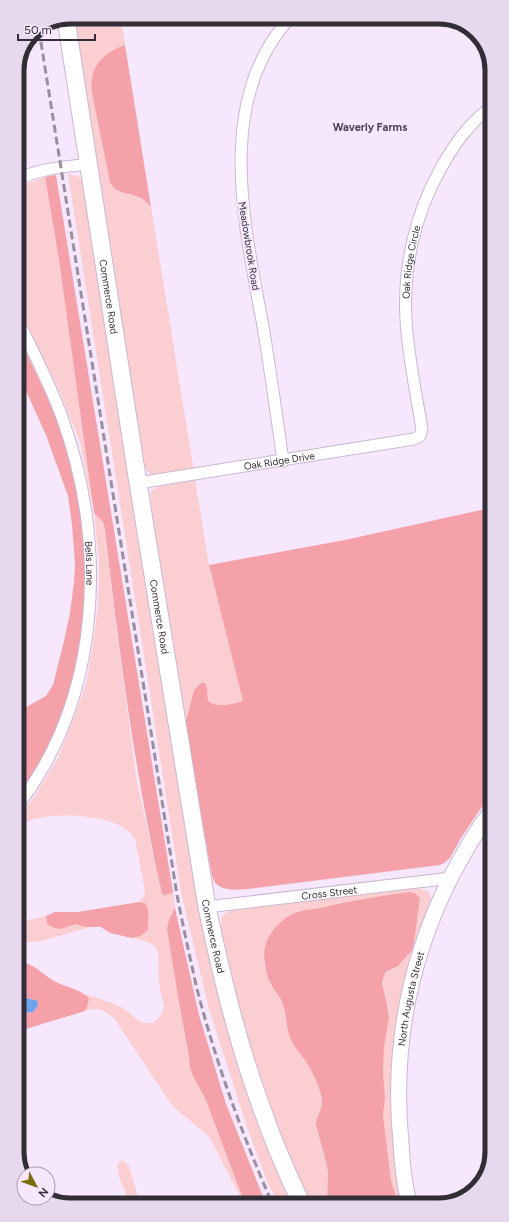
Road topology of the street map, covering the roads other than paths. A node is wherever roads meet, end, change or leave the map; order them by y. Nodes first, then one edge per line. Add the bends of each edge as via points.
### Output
1 (67, 24) edge
2 (285, 24) edge
3 (485, 112) edge
4 (89, 164) junction
5 (24, 177) edge
6 (24, 334) edge
7 (420, 436) joint
8 (283, 461) junction
9 (138, 483) junction
10 (24, 797) edge
11 (485, 821) edge
12 (451, 878) junction
13 (207, 907) junction
14 (299, 1198) edge
15 (408, 1198) edge

1 - 4 main road, Commerce Road
2 - 8 street, Meadowbrook Road via 267,47 253,79 244,120 241,168 245,229 268,356
3 - 7 street, Oak Ridge Circle via 468,127 446,159 423,205 412,246 406,288 406,320 422,429
4 - 5 street via 53,168
4 - 9 main road, Commerce Road
6 - 10 street, Bells Lane via 53,395 74,454 86,515 91,576 87,634 75,691 47,760
7 - 8 street, Oak Ridge Drive via 414,440
8 - 9 street, Oak Ridge Drive
9 - 13 main road, Commerce Road
11 - 12 main road, North Augusta Street
12 - 13 street, Cross Street
12 - 15 main road, North Augusta Street via 435,911 422,948 409,993 402,1032 398,1114
13 - 14 main road, Commerce Road via 222,975 255,1090

